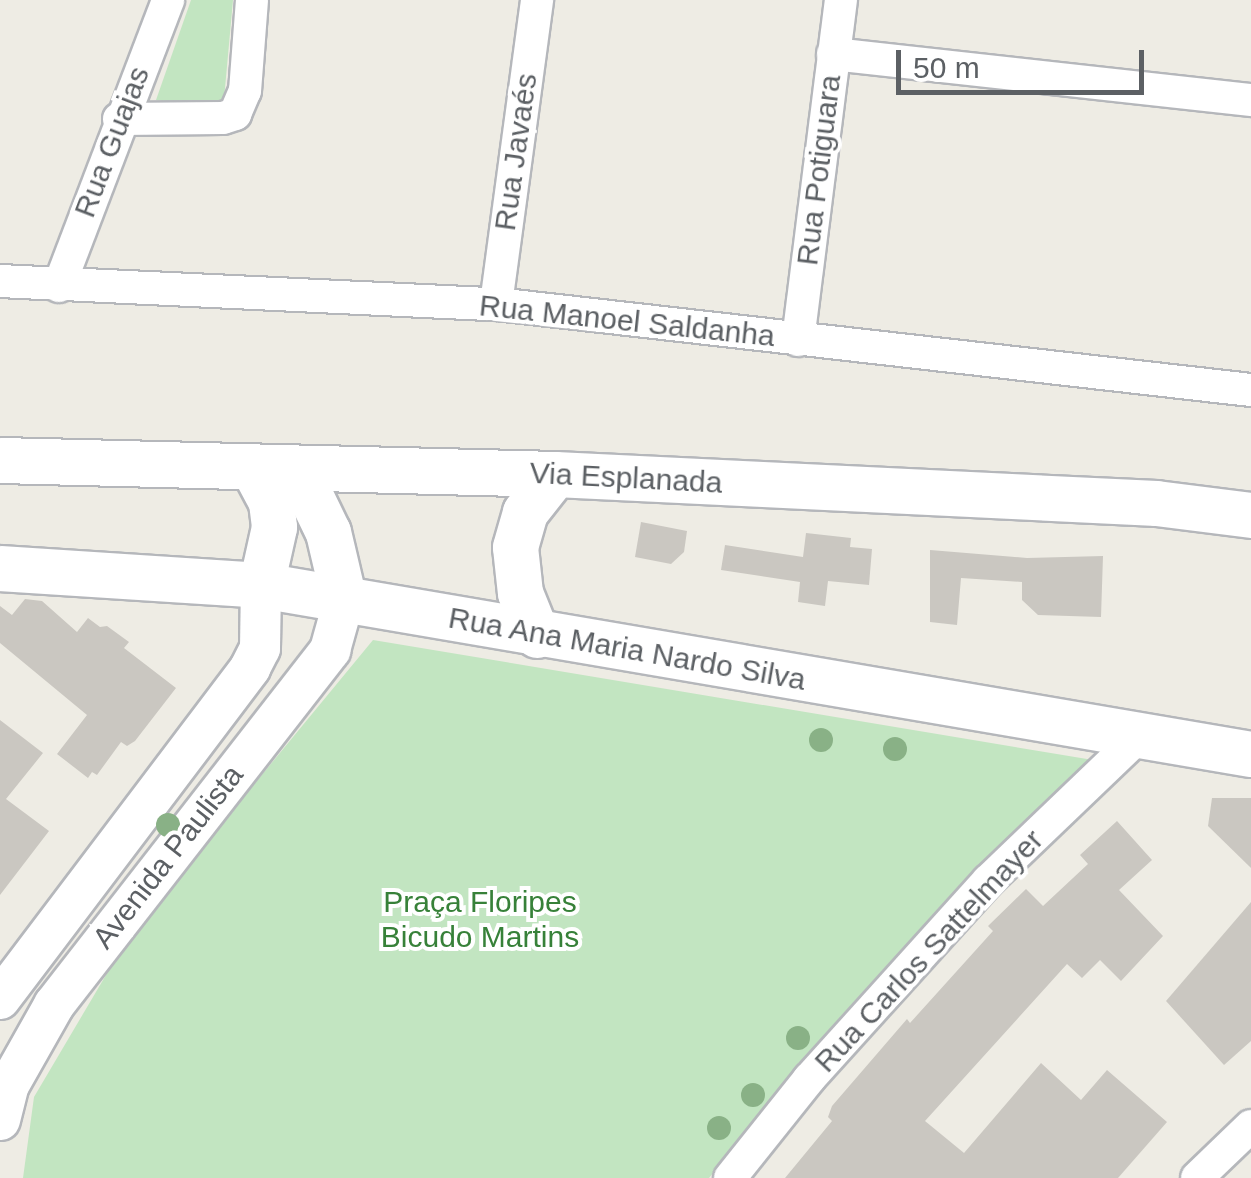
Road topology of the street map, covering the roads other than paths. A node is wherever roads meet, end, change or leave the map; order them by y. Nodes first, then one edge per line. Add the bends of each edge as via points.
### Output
1 (168, 0) edge
2 (252, 0) edge
3 (537, 0) edge
4 (840, 0) edge
5 (832, 54) junction
6 (1251, 100) edge
7 (119, 119) junction
8 (0, 281) edge
9 (59, 286) junction
10 (496, 304) junction
11 (798, 340) junction
12 (1251, 390) edge
13 (0, 460) edge
14 (252, 468) junction
15 (297, 468) junction
16 (555, 474) junction
17 (1251, 515) edge
18 (0, 568) edge
19 (261, 584) junction
20 (344, 600) junction
21 (537, 634) junction
22 (1140, 735) junction
23 (1251, 754) edge
24 (0, 998) edge
25 (0, 1120) edge
26 (1251, 1126) edge
27 (730, 1178) edge
28 (1196, 1178) edge

1 - 7 street, Rua Guajas
2 - 7 street via 246,92 234,114
3 - 10 street, Rua Javaés
4 - 5 street, Rua Potiguara
5 - 6 street
5 - 11 street, Rua Potiguara
7 - 9 street, Rua Guajas
8 - 9 street, Rua Manoel Saldanha
9 - 10 street, Rua Manoel Saldanha
10 - 11 street, Rua Manoel Saldanha
11 - 12 street, Rua Manoel Saldanha
13 - 14 main road, Via Esplanada
14 - 15 main road, Via Esplanada
14 - 19 main road via 271,502 274,527
15 - 16 main road, Via Esplanada
15 - 20 main road via 328,532
16 - 17 main road, Via Esplanada via 1156,503
16 - 21 main road via 524,512 515,547 520,592
18 - 19 main road, Rua Ana Maria Nardo Silva
19 - 20 main road, Rua Ana Maria Nardo Silva
19 - 24 street, Avenida Paulista via 260,648 250,668
20 - 21 main road, Rua Ana Maria Nardo Silva
20 - 25 street, Avenida Paulista via 330,650 54,1005 9,1084
21 - 22 main road, Rua Ana Maria Nardo Silva
22 - 23 main road, Rua Ana Maria Nardo Silva
22 - 27 street, Rua Carlos Sattelmayer via 988,881 809,1079
26 - 28 street

